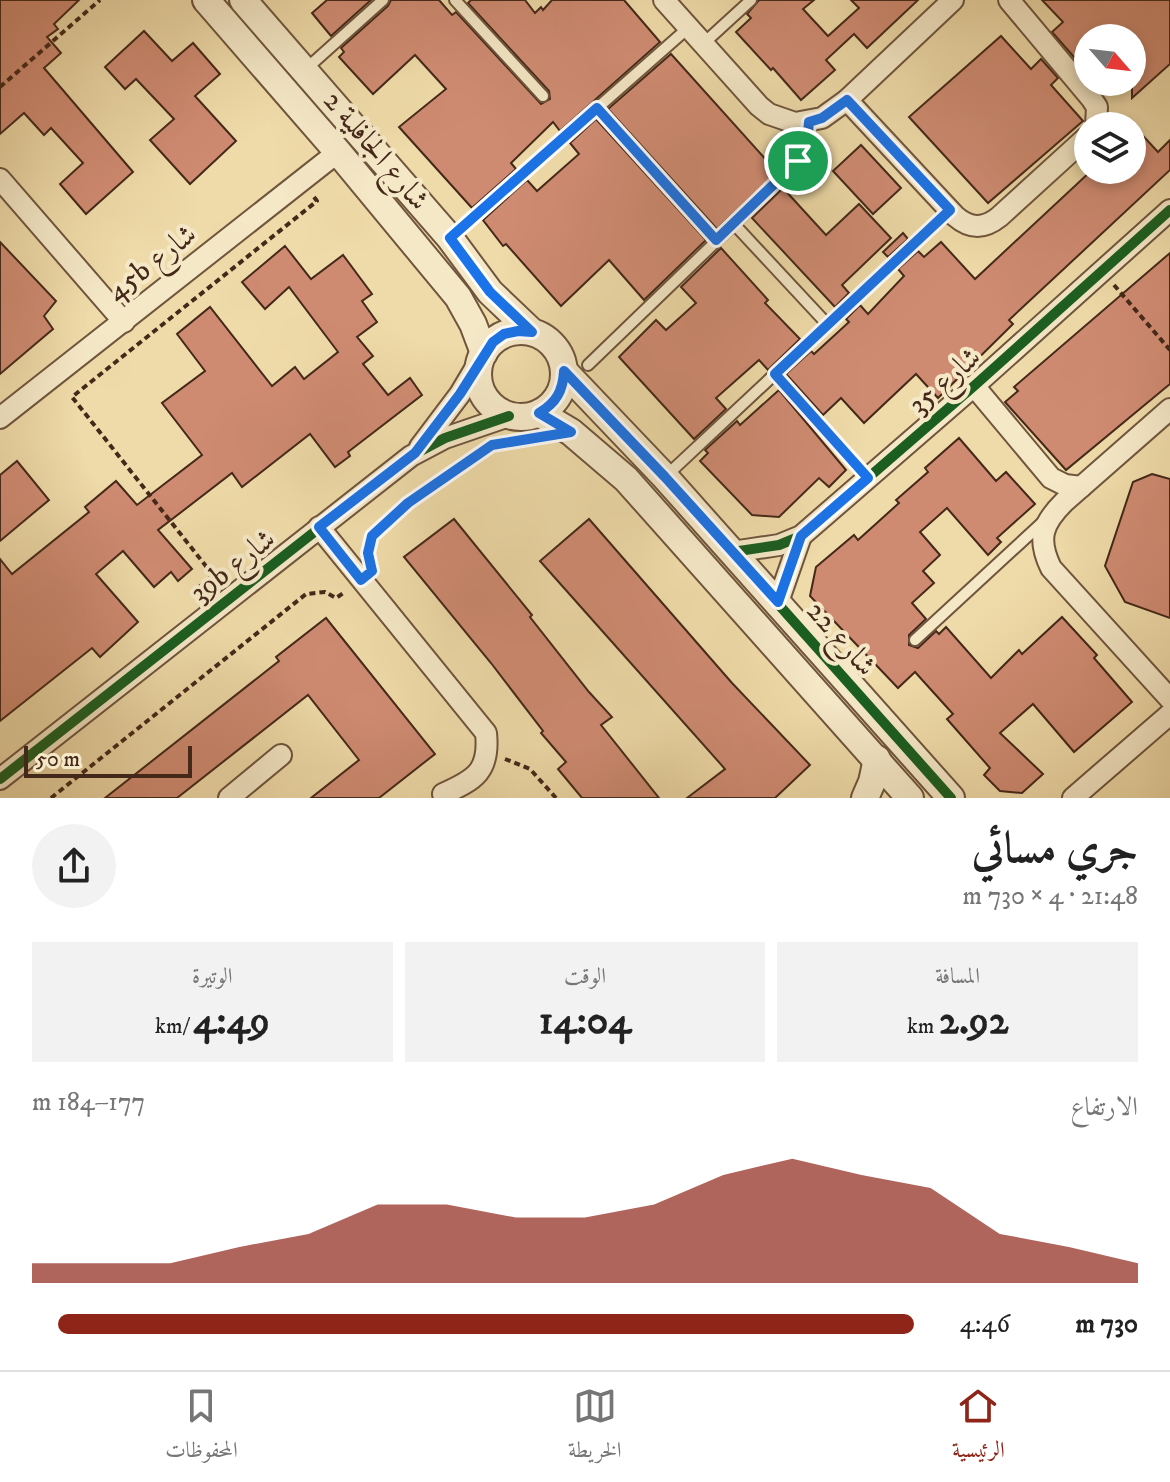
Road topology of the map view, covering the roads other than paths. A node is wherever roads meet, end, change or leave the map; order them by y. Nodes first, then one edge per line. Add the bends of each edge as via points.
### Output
1 (206, 0) edge
2 (243, 0) edge
3 (383, 0) edge
4 (455, 0) edge
5 (664, 0) edge
6 (751, 0) edge
7 (953, 0) edge
8 (1009, 0) edge
9 (688, 28) junction
10 (703, 44) junction
11 (304, 70) junction
12 (543, 96) dead end
13 (847, 100) junction
14 (597, 108) junction
15 (1097, 112) edge
16 (809, 122) junction
17 (1074, 149) edge
18 (338, 152) junction
19 (0, 179) edge
20 (950, 210) junction
21 (1170, 210) edge
22 (734, 224) junction
23 (450, 238) junction
24 (716, 240) junction
25 (124, 322) junction
26 (828, 325) junction
27 (532, 332) junction
28 (482, 358) junction
29 (576, 368) junction
30 (775, 374) junction
31 (974, 386) junction
32 (1170, 409) edge
33 (539, 413) junction
34 (509, 416) junction
35 (0, 418) edge
36 (415, 453) junction
37 (665, 477) junction
38 (868, 478) junction
39 (1081, 487) junction
40 (1050, 515) junction
41 (319, 527) junction
42 (801, 536) junction
43 (732, 552) junction
44 (778, 602) junction
45 (915, 640) dead end
46 (1170, 699) edge
47 (457, 700) junction
48 (1170, 714) edge
49 (281, 755) dead end
50 (877, 759) junction
51 (0, 779) edge
52 (440, 796) edge
53 (229, 798) edge
54 (865, 798) edge
55 (910, 798) edge
56 (951, 798) edge
57 (1073, 798) edge

1 - 18 street, شارع الجافلية 2
2 - 11 street, شارع الجافلية 2
3 - 11 lane
4 - 12 lane
5 - 9 street
6 - 10 lane
7 - 13 street
8 - 15 street via 1091,98
9 - 10 street
9 - 14 lane
10 - 16 street via 769,114
11 - 23 street, شارع الجافلية 2
13 - 16 street
13 - 20 street
14 - 23 lane
14 - 24 lane
16 - 22 lane via 798,161
17 - 20 street via 992,223 972,226
18 - 25 street, 45b شارع
18 - 28 street, شارع الجافلية 2 via 458,297 473,324
19 - 25 street
20 - 26 lane
21 - 31 street, شارع 35
22 - 24 lane
22 - 26 lane
23 - 27 street, شارع الجافلية 2 via 490,292
24 - 29 lane
25 - 35 street, 45b شارع
26 - 30 lane
27 - 28 street via 504,334
27 - 29 street via 545,337
28 - 34 street via 483,395
28 - 36 street, 39b شارع
29 - 33 street via 550,406
29 - 37 street, شارع 22
30 - 37 lane
30 - 38 lane
31 - 38 street, شارع 35
31 - 39 street via 1051,478
32 - 39 street
33 - 34 street
33 - 50 street, شارع 22 via 571,432 626,479
34 - 36 street, 39b شارع
36 - 41 street, 39b شارع
37 - 43 street, شارع 22
38 - 42 street, شارع 35
39 - 40 street
40 - 45 lane
40 - 46 street via 1043,552 1051,568
41 - 47 street
41 - 51 street, 39b شارع
42 - 43 street, شارع 35
42 - 44 street, شارع 35
43 - 44 street, شارع 22
44 - 56 street, شارع 22
47 - 52 street via 475,742 470,763
47 - 52 street via 486,733 488,754 480,773
48 - 57 street
49 - 53 street
50 - 54 street
50 - 55 street, شارع 22

